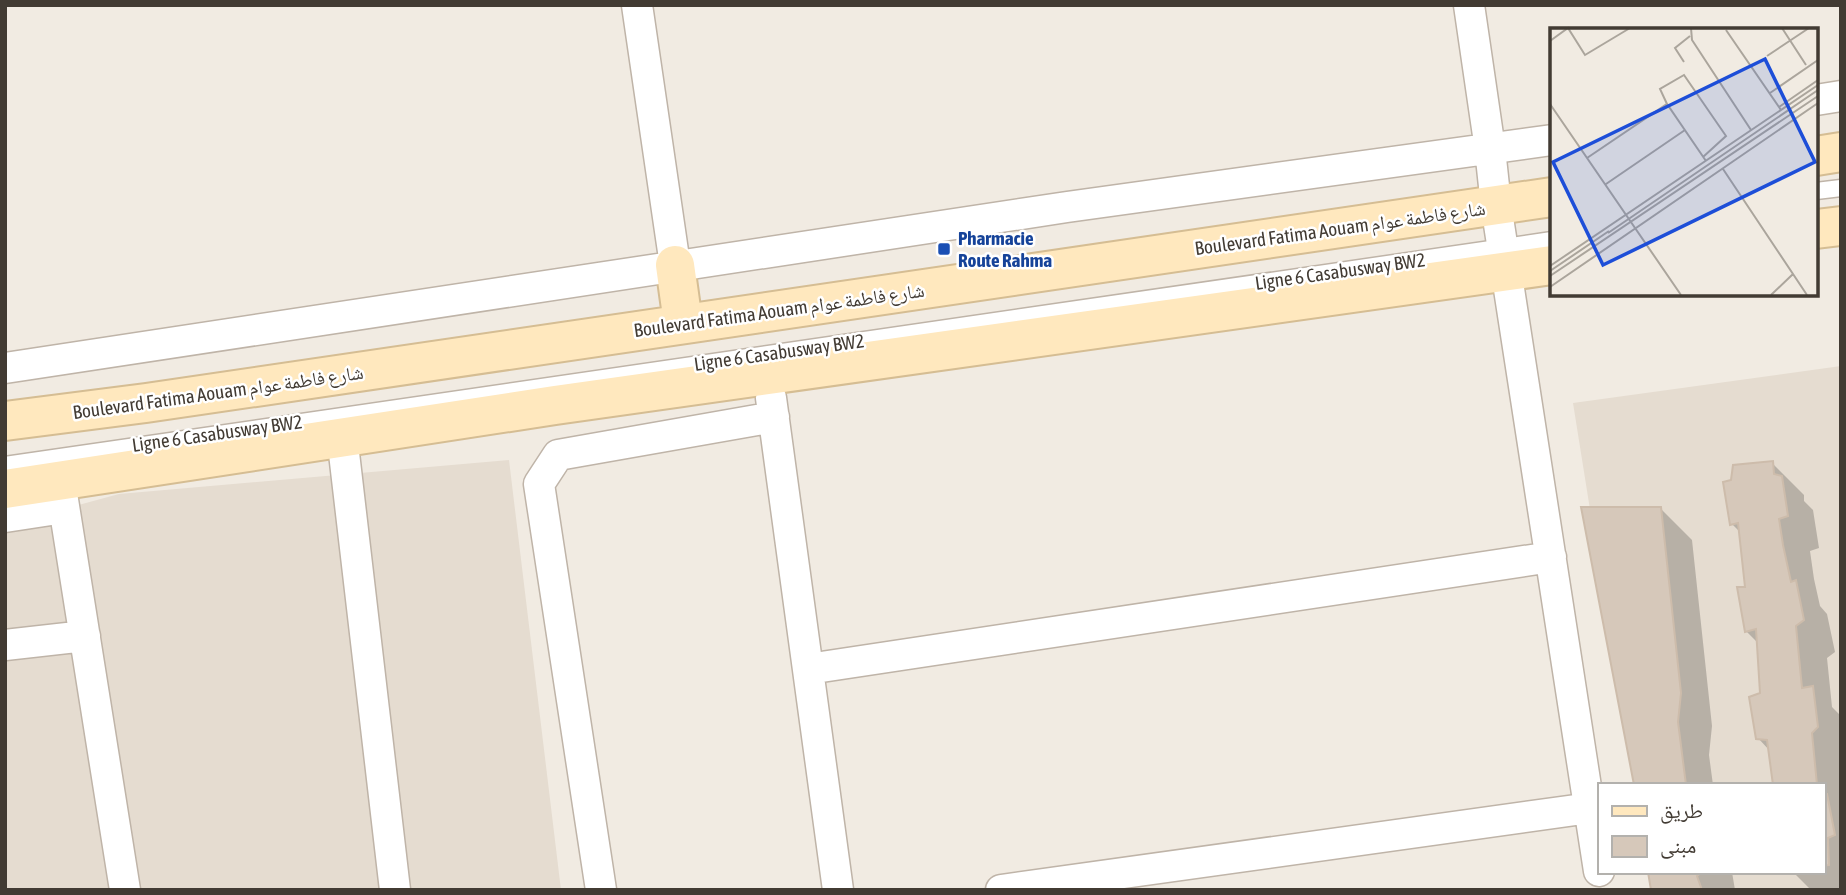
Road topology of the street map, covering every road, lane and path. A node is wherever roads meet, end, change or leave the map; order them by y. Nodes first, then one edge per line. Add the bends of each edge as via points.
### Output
1 (637, 5) edge
2 (1469, 5) edge
3 (1841, 96) edge
4 (1818, 100) edge
5 (1550, 140) edge
6 (1490, 149) junction
7 (1841, 152) edge
8 (1818, 156) edge
9 (1841, 188) edge
10 (1818, 191) edge
11 (1550, 199) edge
12 (1841, 199) edge
13 (1818, 202) edge
14 (1841, 226) edge
15 (1818, 229) edge
16 (1550, 230) edge
17 (1502, 240) junction
18 (1550, 240) edge
19 (1550, 264) edge
20 (675, 265) junction
21 (682, 323) junction
22 (5, 368) edge
23 (768, 375) junction
24 (774, 417) junction
25 (5, 421) edge
26 (342, 436) junction
27 (5, 455) edge
28 (5, 465) edge
29 (5, 489) edge
30 (62, 494) junction
31 (5, 517) edge
32 (1551, 557) junction
33 (85, 636) junction
34 (5, 645) edge
35 (808, 669) junction
36 (1590, 808) junction
37 (1598, 865) edge
38 (125, 890) edge
39 (395, 890) edge
40 (601, 890) edge
41 (838, 890) edge
42 (1001, 890) edge

1 - 20 street
2 - 6 street
3 - 4 street
5 - 6 street
6 - 17 street
6 - 20 street
7 - 8 main road
9 - 10 lane
11 - 17 main road, Boulevard Fatima Aouam شارع فاطمة عوام
12 - 13 lane
14 - 15 main road
16 - 17 lane, Ligne 6 Casabusway BW2
17 - 18 lane, Ligne 6 Casabusway BW2
17 - 19 main road, Boulevard Fatima Aouam شارع فاطمة عوام
17 - 21 main road, Boulevard Fatima Aouam شارع فاطمة عوام
17 - 23 main road, Boulevard Fatima Aouam شارع فاطمة عوام
17 - 27 lane, Ligne 6 Casabusway BW2
17 - 28 lane, Ligne 6 Casabusway BW2
17 - 32 street
20 - 21 main road
20 - 22 street
21 - 25 main road, Boulevard Fatima Aouam شارع فاطمة عوام
23 - 24 street
23 - 26 main road, Boulevard Fatima Aouam شارع فاطمة عوام
24 - 35 street
24 - 40 street via 558,455 539,484
26 - 30 main road, Boulevard Fatima Aouam شارع فاطمة عوام
26 - 39 street
29 - 30 main road, Boulevard Fatima Aouam شارع فاطمة عوام
30 - 31 street
30 - 33 street
32 - 35 street
32 - 36 street
33 - 34 street
33 - 38 street
35 - 41 street
36 - 37 street
36 - 42 street

